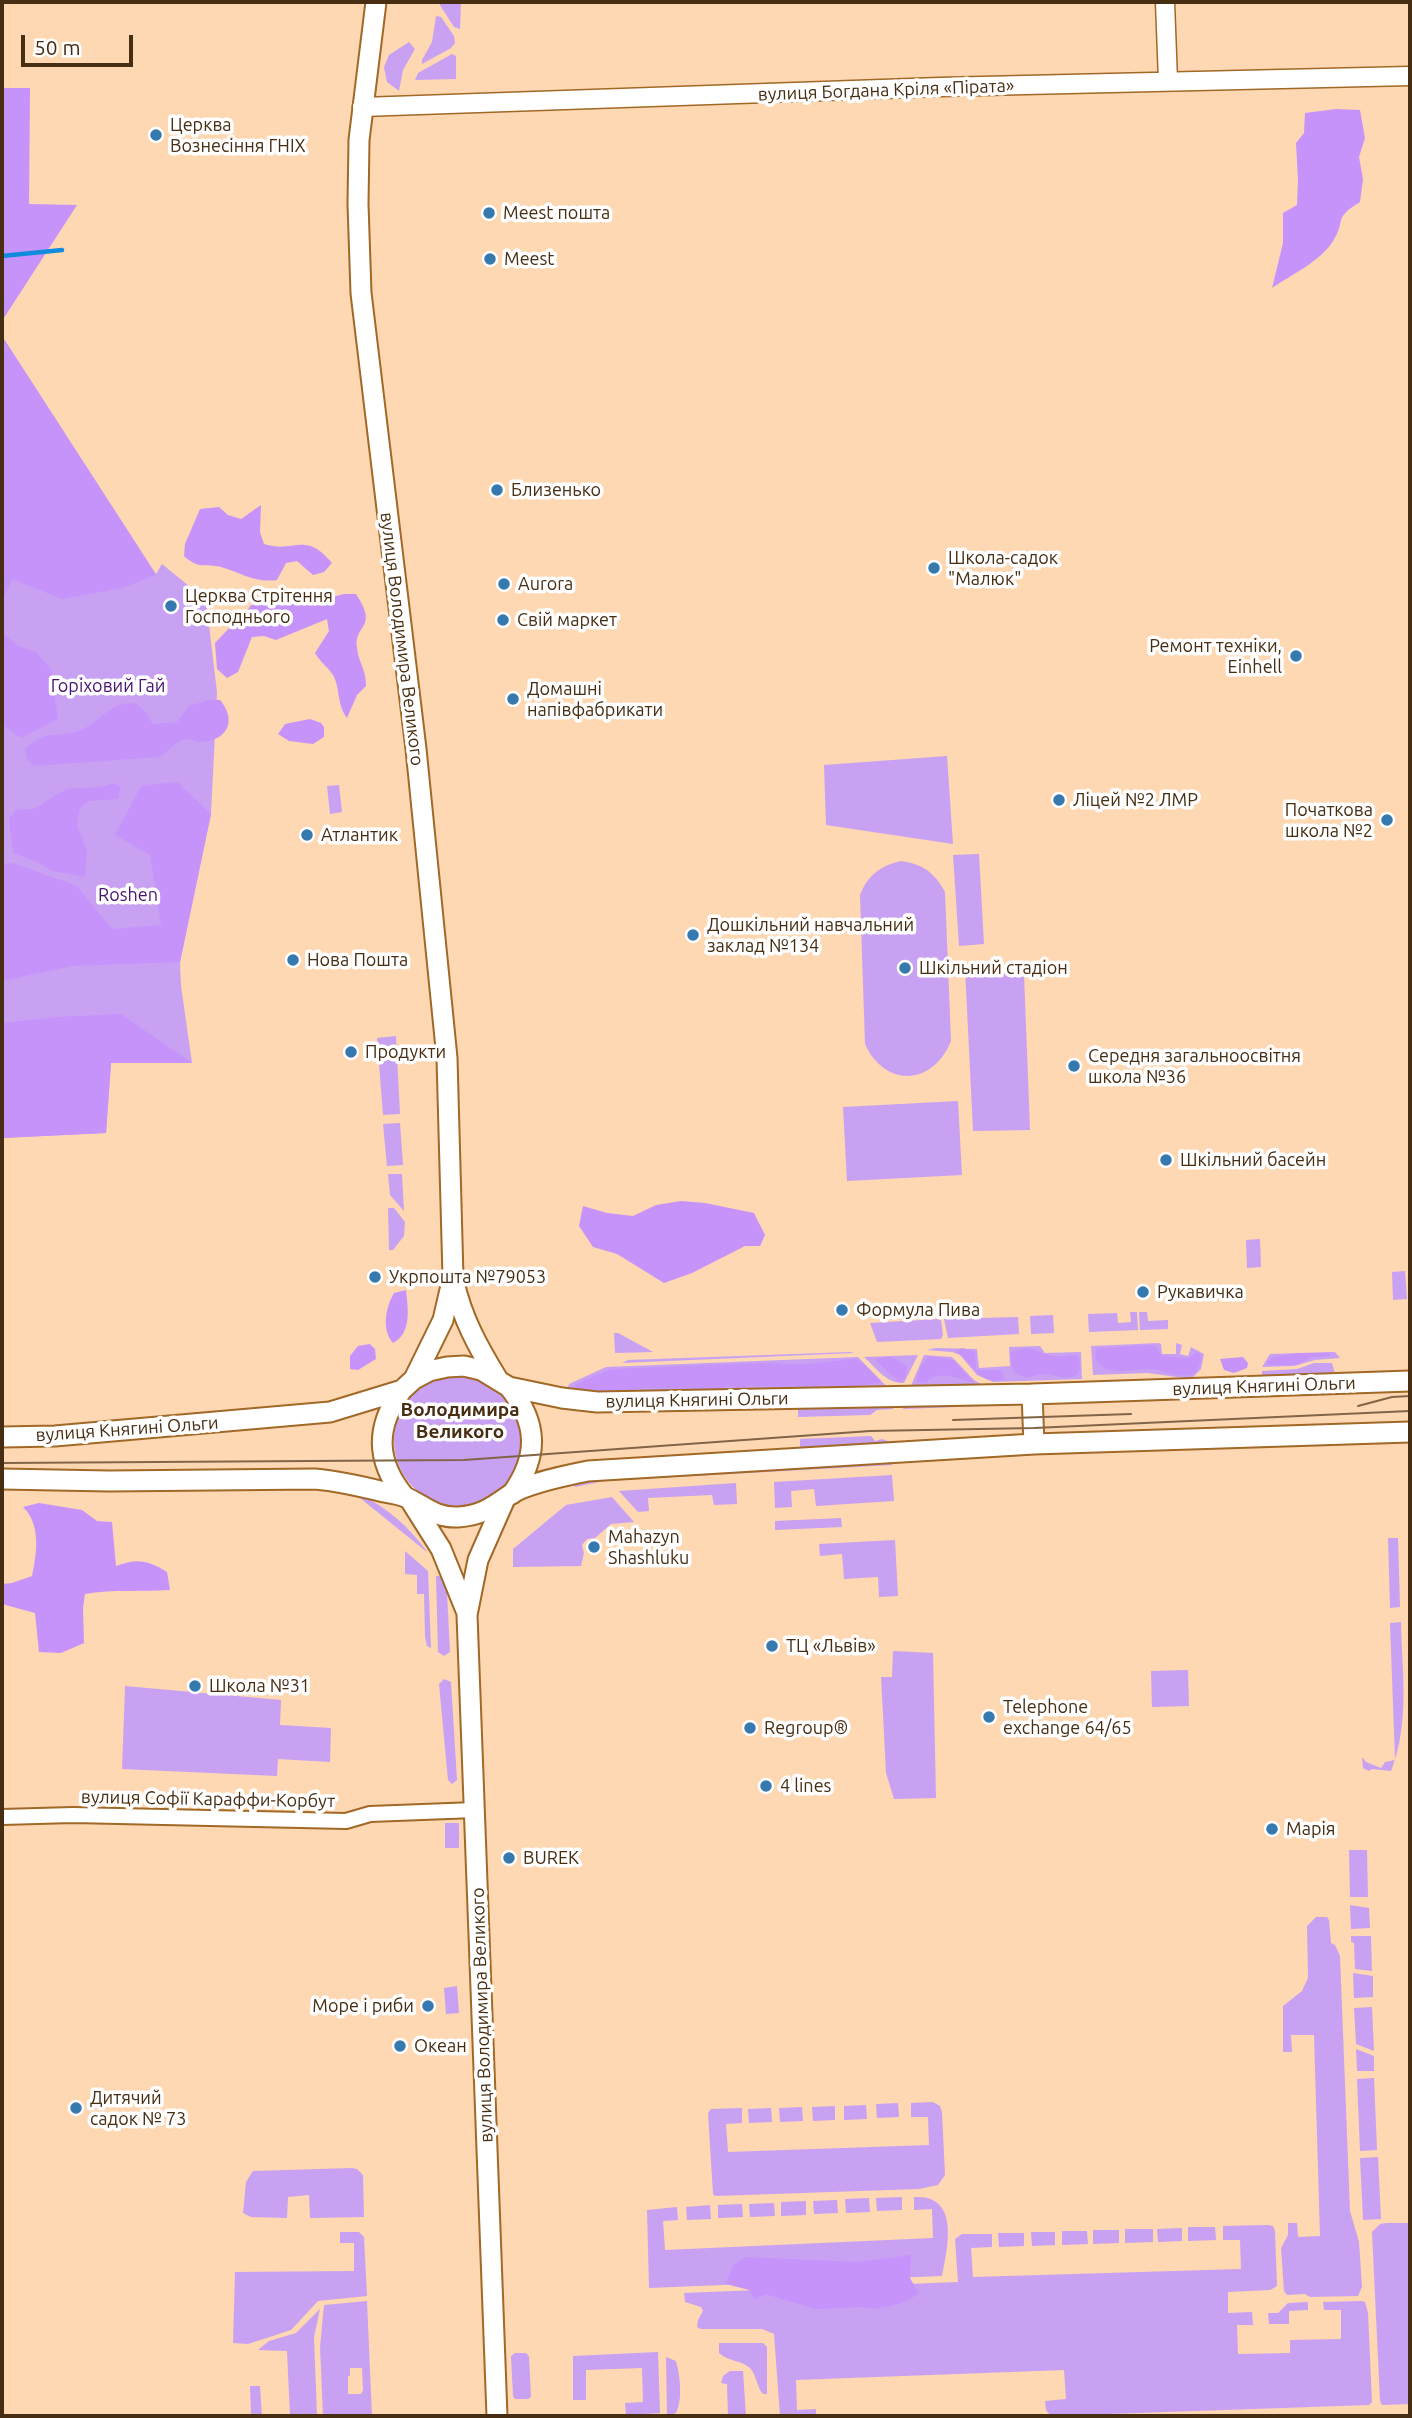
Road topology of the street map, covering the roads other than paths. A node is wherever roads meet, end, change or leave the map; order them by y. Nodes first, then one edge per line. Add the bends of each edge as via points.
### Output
1 (376, 2) edge
2 (1165, 2) edge
3 (1410, 75) edge
4 (1168, 81) junction
5 (362, 107) junction
6 (453, 1277) junction
7 (1410, 1381) edge
8 (503, 1382) junction
9 (408, 1384) junction
10 (1032, 1394) junction
11 (1410, 1432) edge
12 (2, 1437) edge
13 (1034, 1444) junction
14 (2, 1479) edge
15 (508, 1497) junction
16 (408, 1499) junction
17 (467, 1615) junction
18 (475, 1810) junction
19 (2, 1817) edge
20 (497, 2416) edge

1 - 5 main road, вулиця Володимира Великого
2 - 4 street
3 - 4 street, вулиця Богдана Кріля «Пірата»
4 - 5 street, вулиця Богдана Кріля «Пірата»
5 - 6 main road, вулиця Володимира Великого via 361,293 416,749 447,1058
6 - 8 main road, вулиця Володимира Великого via 476,1344
6 - 9 main road, вулиця Володимира Великого via 443,1320
7 - 10 main road, вулиця Княгині Ольги
8 - 9 main road, вулиця Княгині Ольги via 464,1366 429,1371
8 - 10 main road, вулиця Княгині Ольги via 597,1402
8 - 15 main road, вулиця Володимира Великого via 522,1402 532,1440 527,1469
9 - 12 main road, вулиця Княгині Ольги via 346,1409 309,1415
9 - 16 main road, вулиця Володимира Великого via 390,1405 382,1443 388,1472
10 - 13 main road
11 - 13 main road
13 - 15 main road via 588,1471
14 - 16 main road via 315,1479 347,1482
15 - 16 main road via 490,1510 458,1517 441,1516
15 - 17 main road, вулиця Володимира Великого via 478,1560
16 - 17 main road, вулиця Володимира Великого via 441,1549
17 - 18 main road, вулиця Володимира Великого
18 - 19 street, вулиця Софії Караффи-Корбут via 370,1814 346,1821
18 - 20 main road, вулиця Володимира Великого

